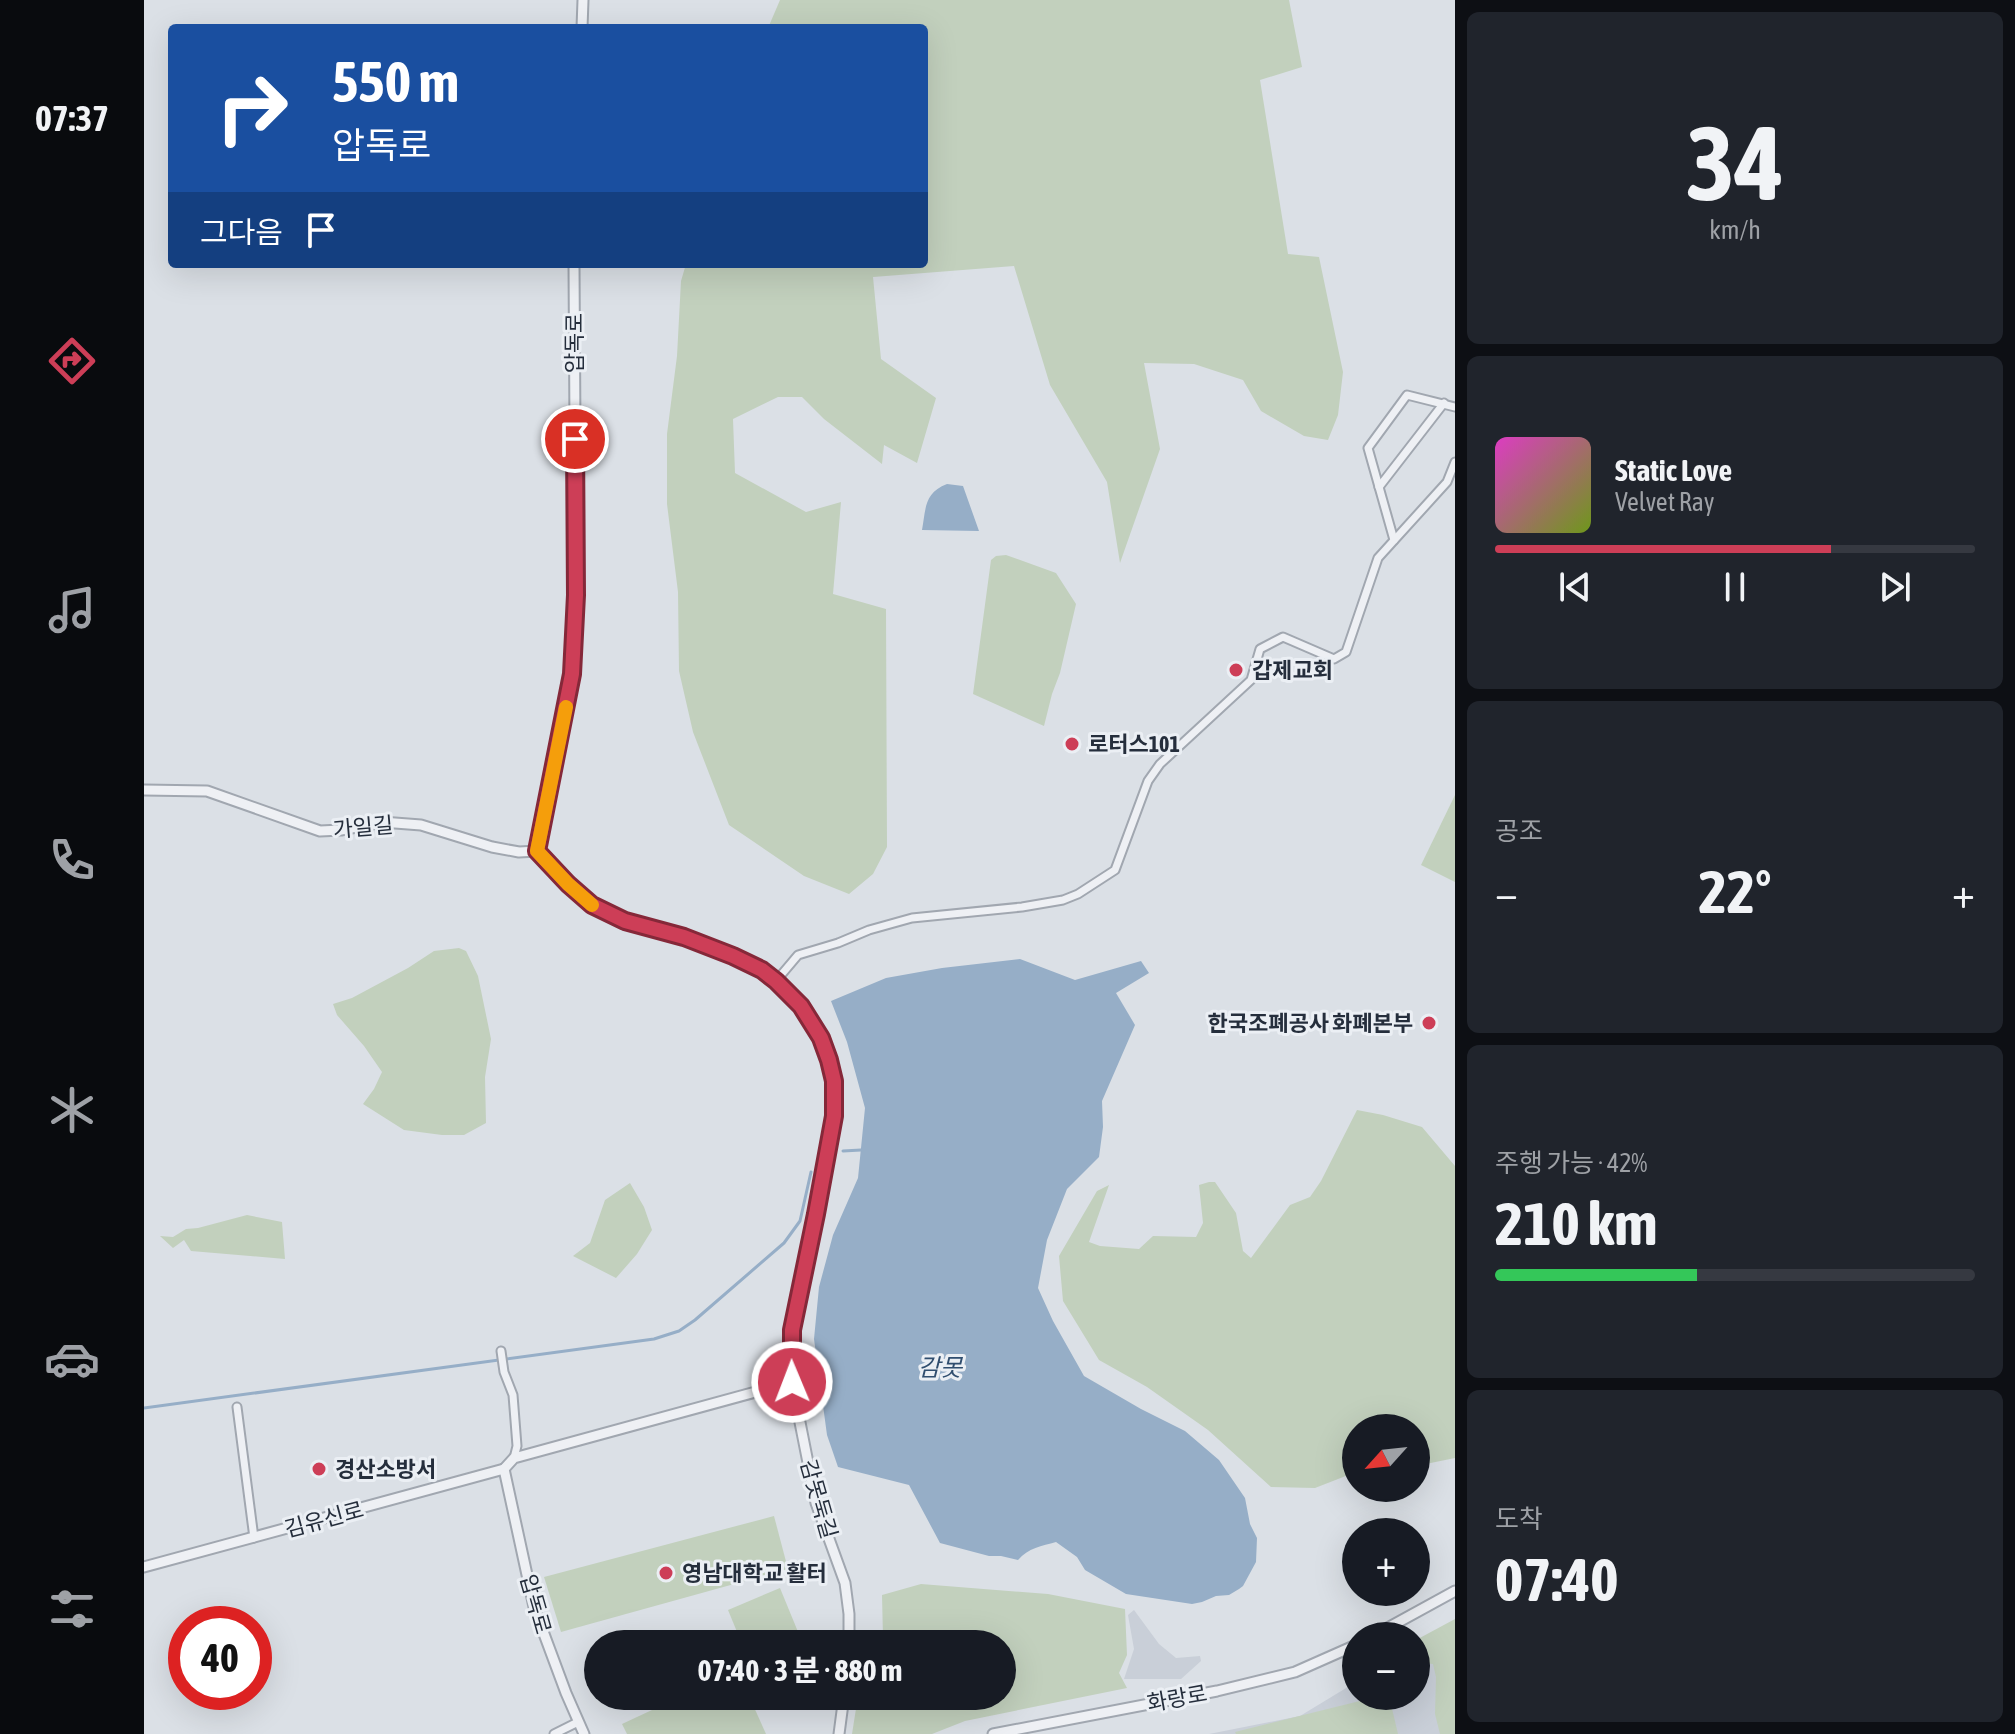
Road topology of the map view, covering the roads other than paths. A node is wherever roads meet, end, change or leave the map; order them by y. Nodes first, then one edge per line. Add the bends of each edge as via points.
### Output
1 (583, 0) edge
2 (582, 24) edge
3 (574, 268) edge
4 (1444, 403) junction
5 (1455, 407) edge
6 (1455, 462) edge
7 (1379, 487) junction
8 (1394, 540) junction
9 (144, 790) edge
10 (537, 851) junction
11 (776, 981) junction
12 (501, 1351) dead end
13 (792, 1382) junction
14 (237, 1407) dead end
15 (514, 1458) junction
16 (504, 1469) junction
17 (254, 1538) junction
18 (144, 1567) edge
19 (1455, 1591) edge
20 (1399, 1622) edge
21 (849, 1630) edge
22 (1342, 1651) edge
23 (842, 1710) edge
24 (578, 1722) junction
25 (554, 1734) edge
26 (584, 1734) edge
27 (839, 1734) edge
28 (993, 1734) edge

1 - 2 street
3 - 10 street, 압독로 via 572,674
4 - 5 street
4 - 7 street
4 - 7 street via 1407,395 1368,448
6 - 8 street via 1447,482
7 - 8 street
8 - 11 street via 1378,558 1346,652 1334,659 1283,637 1260,649 1251,680 1148,781 1115,870 1063,900 912,918 869,930 798,955
9 - 10 street, 가일길 via 207,791 320,831 382,822 421,825 492,847
10 - 11 street, 감못둑길 via 592,905 733,956
11 - 13 street, 감못둑길 via 801,1006 821,1038 834,1081 829,1150 792,1330
12 - 15 street via 513,1395
13 - 15 street
13 - 21 street, 감못둑길 via 816,1503 845,1583
14 - 17 street
15 - 16 street
16 - 17 street, 김유신로
16 - 24 street, 압독로 via 534,1607
17 - 18 street, 김유신로
19 - 20 street
22 - 28 street, 화랑로 via 1295,1672 1211,1693
23 - 27 street
24 - 25 street
24 - 26 street, 압독로

